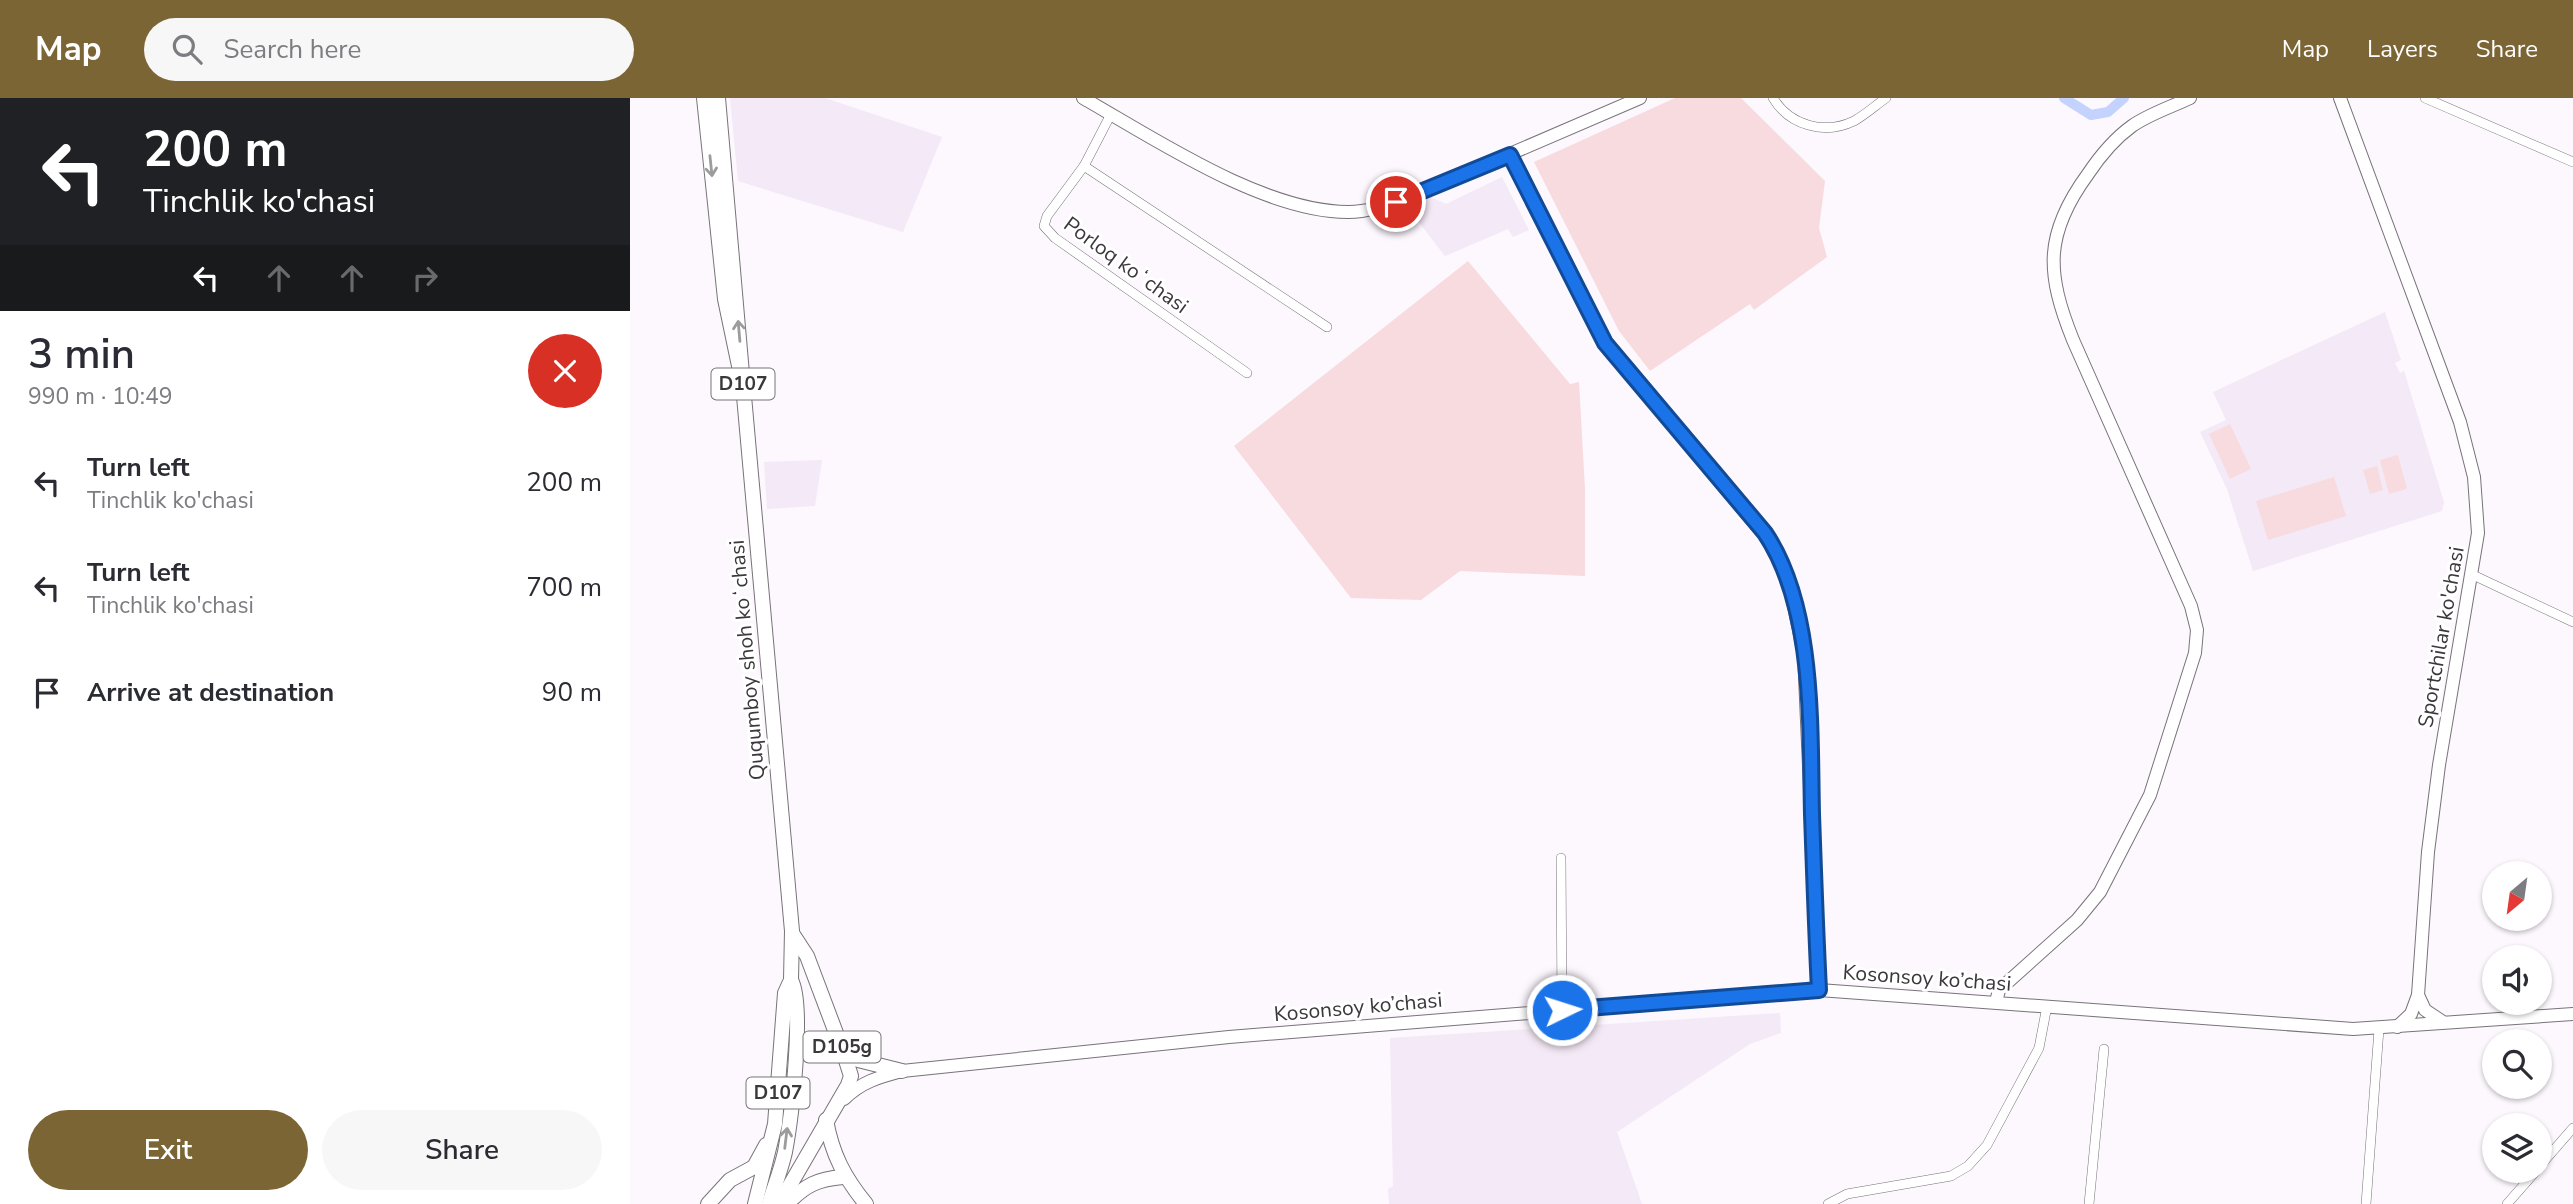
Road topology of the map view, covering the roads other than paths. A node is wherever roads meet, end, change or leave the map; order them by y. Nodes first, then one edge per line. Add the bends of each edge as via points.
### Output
1 (704, 98) edge
2 (718, 98) edge
3 (1083, 98) edge
4 (1640, 98) edge
5 (1773, 98) edge
6 (1885, 98) edge
7 (2190, 98) edge
8 (2340, 98) edge
9 (2425, 98) edge
10 (1111, 114) junction
11 (1510, 155) junction
12 (2573, 162) edge
13 (1084, 166) junction
14 (1327, 327) dead end
15 (1247, 373) dead end
16 (743, 385) junction
17 (2473, 575) junction
18 (2573, 622) edge
19 (1561, 858) dead end
20 (792, 931) junction
21 (791, 983) junction
22 (817, 986) junction
23 (1819, 990) junction
24 (2418, 995) junction
25 (1996, 1002) junction
26 (2047, 1006) junction
27 (1562, 1010) junction
28 (2573, 1014) edge
29 (2447, 1023) junction
30 (2397, 1027) junction
31 (2379, 1029) junction
32 (842, 1049) junction
33 (2104, 1049) dead end
34 (902, 1071) junction
35 (838, 1104) junction
36 (826, 1120) junction
37 (774, 1128) junction
38 (2573, 1128) edge
39 (2552, 1153) edge
40 (843, 1177) junction
41 (2526, 1183) edge
42 (708, 1204) edge
43 (755, 1204) edge
44 (769, 1204) edge
45 (779, 1204) edge
46 (787, 1204) edge
47 (866, 1204) edge
48 (1828, 1204) edge
49 (2089, 1204) edge
50 (2366, 1204) edge
51 (2507, 1204) edge

1 -> 16 main road, Ququmboy shoh koʻchasi / D107 via 725,299
16 -> 2 main road, Ququmboy shoh koʻchasi / D107
3 - 10 street
4 - 11 street
5 - 6 street via 1793,119 1830,128 1854,121
7 - 25 street via 2136,123 2109,146 2070,200 2055,232 2052,252 2059,307 2191,606 2197,630 2194,653 2150,795 2100,892 2077,920 1999,990
8 - 17 street, Sportchilar ko'chasi via 2371,188 2426,318 2460,422 2474,477 2478,533
9 - 12 street
10 - 11 street via 1222,177 1336,211 1388,205
10 - 13 street, Porloq koʻchasi
11 - 23 street via 1605,343 1756,522 1782,565 1804,654
13 - 14 street
13 - 15 street, Porloq koʻchasi via 1044,226
16 - 20 main road, Ququmboy shoh koʻchasi / D107
17 - 18 street
17 - 24 street, Sportchilar ko'chasi via 2439,765
19 - 27 street
20 - 21 main road, D107
20 - 22 main road, D105g
21 - 22 main road
21 - 37 main road, D107
44 -> 21 main road, D107 via 785,1153 795,1064
22 - 32 main road, D105g
23 - 25 street, Kosonsoy ko’chasi / D105g
23 - 27 street, Kosonsoy ko’chasi / D105g
24 - 29 street via 2428,1014
24 - 30 street via 2411,1014
25 - 26 street, Kosonsoy ko’chasi / D105g
26 - 31 street, Kosonsoy ko’chasi / D105g
26 - 48 street via 2039,1048 1987,1145 1968,1166 1951,1176 1847,1194
27 - 34 street, Kosonsoy ko’chasi / D105g via 1229,1037
28 - 29 street, Kosonsoy ko’chasi / D105g
29 - 30 street, Kosonsoy ko’chasi / D105g
30 - 31 street, Kosonsoy ko’chasi / D105g
31 - 50 street
32 - 34 main road, D105g via 858,1060
32 - 35 main road via 851,1076
33 - 49 street
34 - 35 street, D105g via 854,1088
35 - 36 main road
36 - 40 main road
36 - 45 main road
37 - 42 main road via 754,1167 730,1180
37 - 43 main road, D107
38 - 39 street
40 - 46 main road via 818,1179
40 - 47 main road
41 - 51 street

